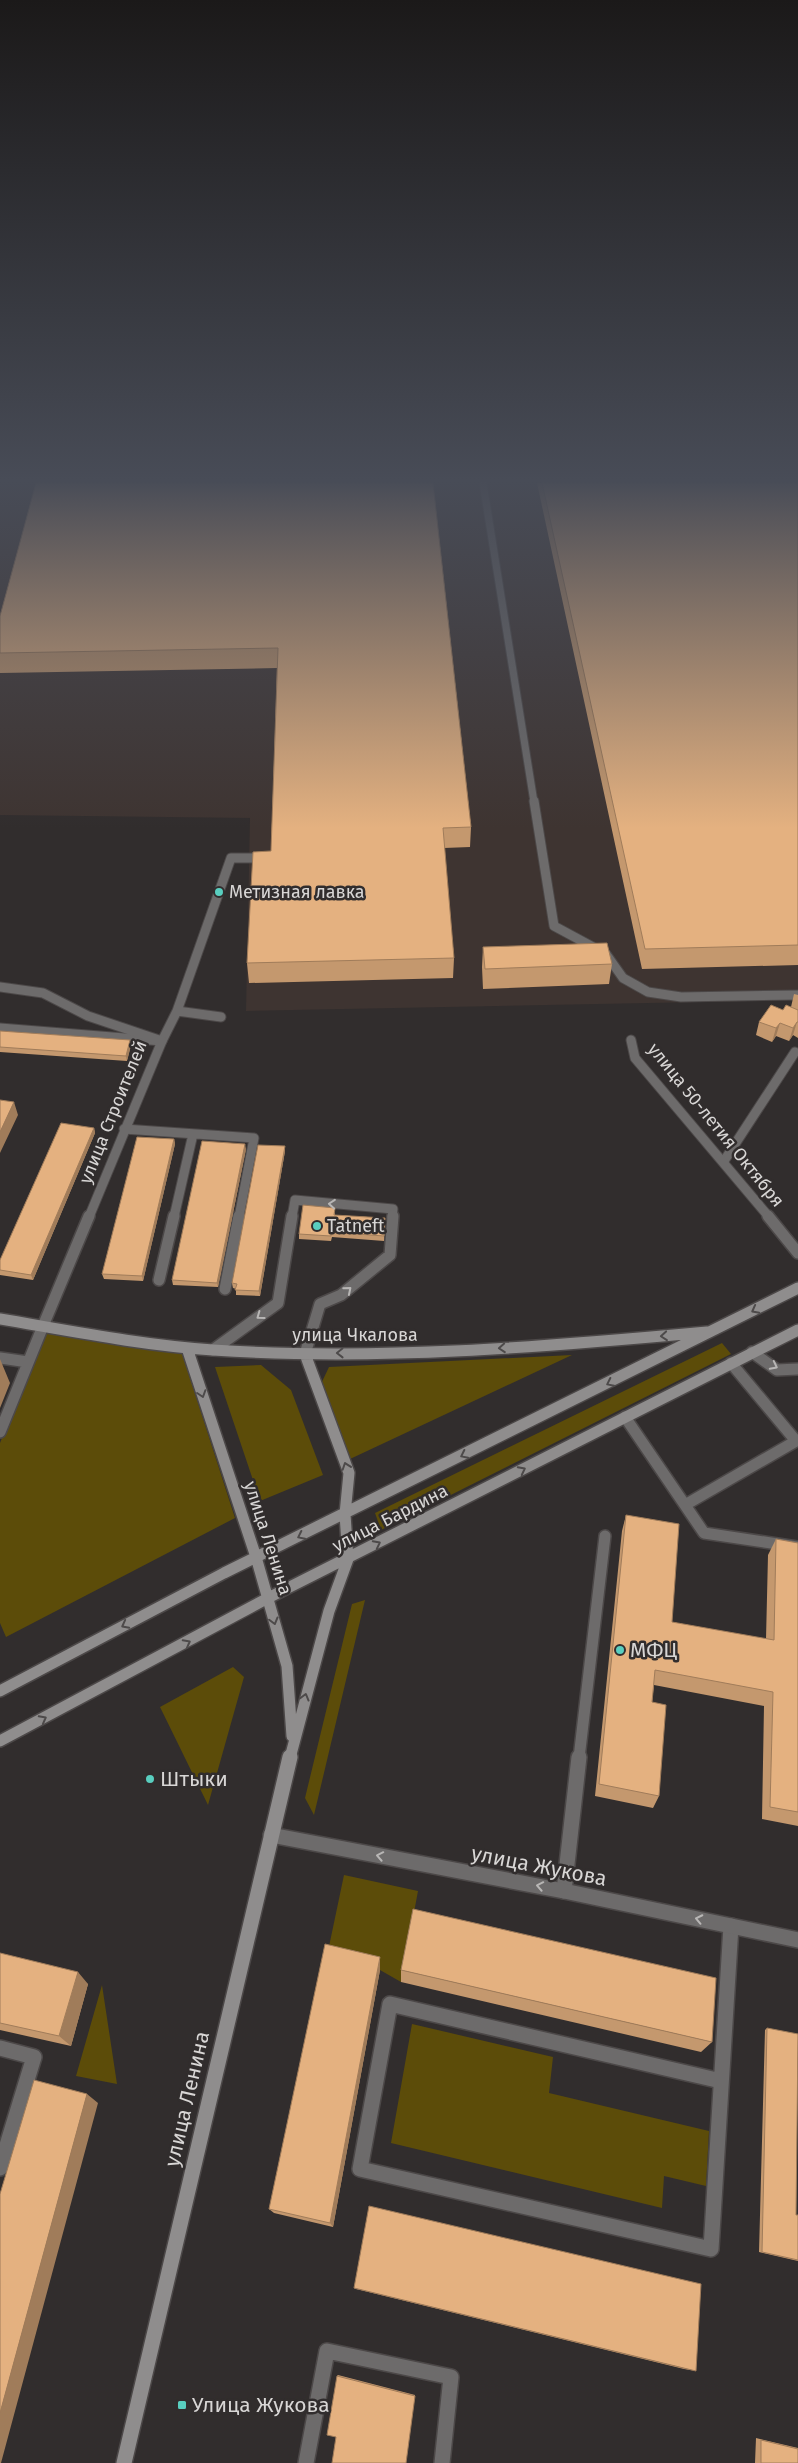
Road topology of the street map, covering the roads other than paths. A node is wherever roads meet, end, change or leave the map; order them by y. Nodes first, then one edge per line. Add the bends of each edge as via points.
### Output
1 (501, 598) edge
2 (261, 858) edge
3 (0, 987) edge
4 (798, 995) edge
5 (177, 1011) junction
6 (221, 1018) dead end
7 (0, 1028) edge
8 (631, 1040) dead end
9 (162, 1041) junction
10 (795, 1052) dead end
11 (124, 1129) junction
12 (193, 1134) junction
13 (724, 1161) junction
14 (798, 1253) edge
15 (159, 1280) dead end
16 (225, 1288) dead end
17 (798, 1288) edge
18 (0, 1319) edge
19 (43, 1326) junction
20 (798, 1330) edge
21 (713, 1332) junction
22 (187, 1348) junction
23 (213, 1350) junction
24 (752, 1352) junction
25 (305, 1354) junction
26 (0, 1358) edge
27 (28, 1362) junction
28 (731, 1363) junction
29 (798, 1369) edge
30 (625, 1417) junction
31 (0, 1432) edge
32 (685, 1505) junction
33 (344, 1514) junction
34 (605, 1536) dead end
35 (798, 1547) edge
36 (256, 1557) junction
37 (348, 1559) junction
38 (268, 1598) junction
39 (0, 1691) edge
40 (0, 1742) edge
41 (293, 1744) junction
42 (271, 1835) junction
43 (564, 1891) junction
44 (731, 1926) junction
45 (798, 1940) edge
46 (0, 2048) edge
47 (720, 2081) junction
48 (0, 2168) edge
49 (124, 2463) edge
50 (306, 2463) edge
51 (442, 2463) edge

1 - 4 street via 554,926 606,954 624,978 648,992 681,997
2 - 5 street via 231,858
3 - 9 street, улица Строителей via 43,993 88,1016
5 - 6 street
5 - 9 street
7 - 9 street
8 - 13 street, улица 50-летия Октября via 635,1058
9 - 11 street, улица Строителей
10 - 13 street
11 - 12 street
11 - 19 street, улица Строителей
12 - 15 street
12 - 16 street via 254,1138
13 - 14 street, улица 50-летия Октября
17 -> 21 street, улица Бардина
18 - 19 street, улица Чкалова
19 - 22 street, улица Чкалова
19 - 27 street, улица Строителей
20 - 24 street, улица Бардина
21 -> 25 street, улица Чкалова via 456,1351
21 -> 33 street, улица Бардина
22 - 23 street, улица Чкалова
22 -> 36 street, улица Ленина
23 - 25 street, улица Чкалова
25 -> 23 street via 320,1304 341,1295 390,1255 393,1209 295,1200 278,1303
24 - 28 street, улица Бардина
24 -> 29 street via 777,1370
33 -> 25 street, улица Ленина via 349,1473
26 - 27 street
27 - 31 street, улица Строителей
28 - 30 street, улица Бардина
28 - 32 street via 796,1441
30 - 32 street
37 -> 30 street, улица Бардина
32 - 35 street via 704,1532
33 -> 36 street, улица Бардина
33 - 37 street, улица Ленина
34 - 43 street
36 - 38 street, улица Ленина
36 -> 39 street, улица Бардина
37 - 38 street, улица Бардина
41 -> 37 street, улица Ленина via 329,1611
40 -> 38 street, улица Бардина
38 -> 41 street, улица Ленина via 287,1666
41 - 42 street, улица Ленина
43 -> 42 street, улица Жукова
42 - 49 street, улица Ленина
44 -> 43 street, улица Жукова
44 - 45 street, улица Жукова
44 - 47 street
46 - 48 street via 34,2057
47 - 47 street via 711,2249 360,2169 390,2004
50 - 51 street via 327,2350 451,2377

